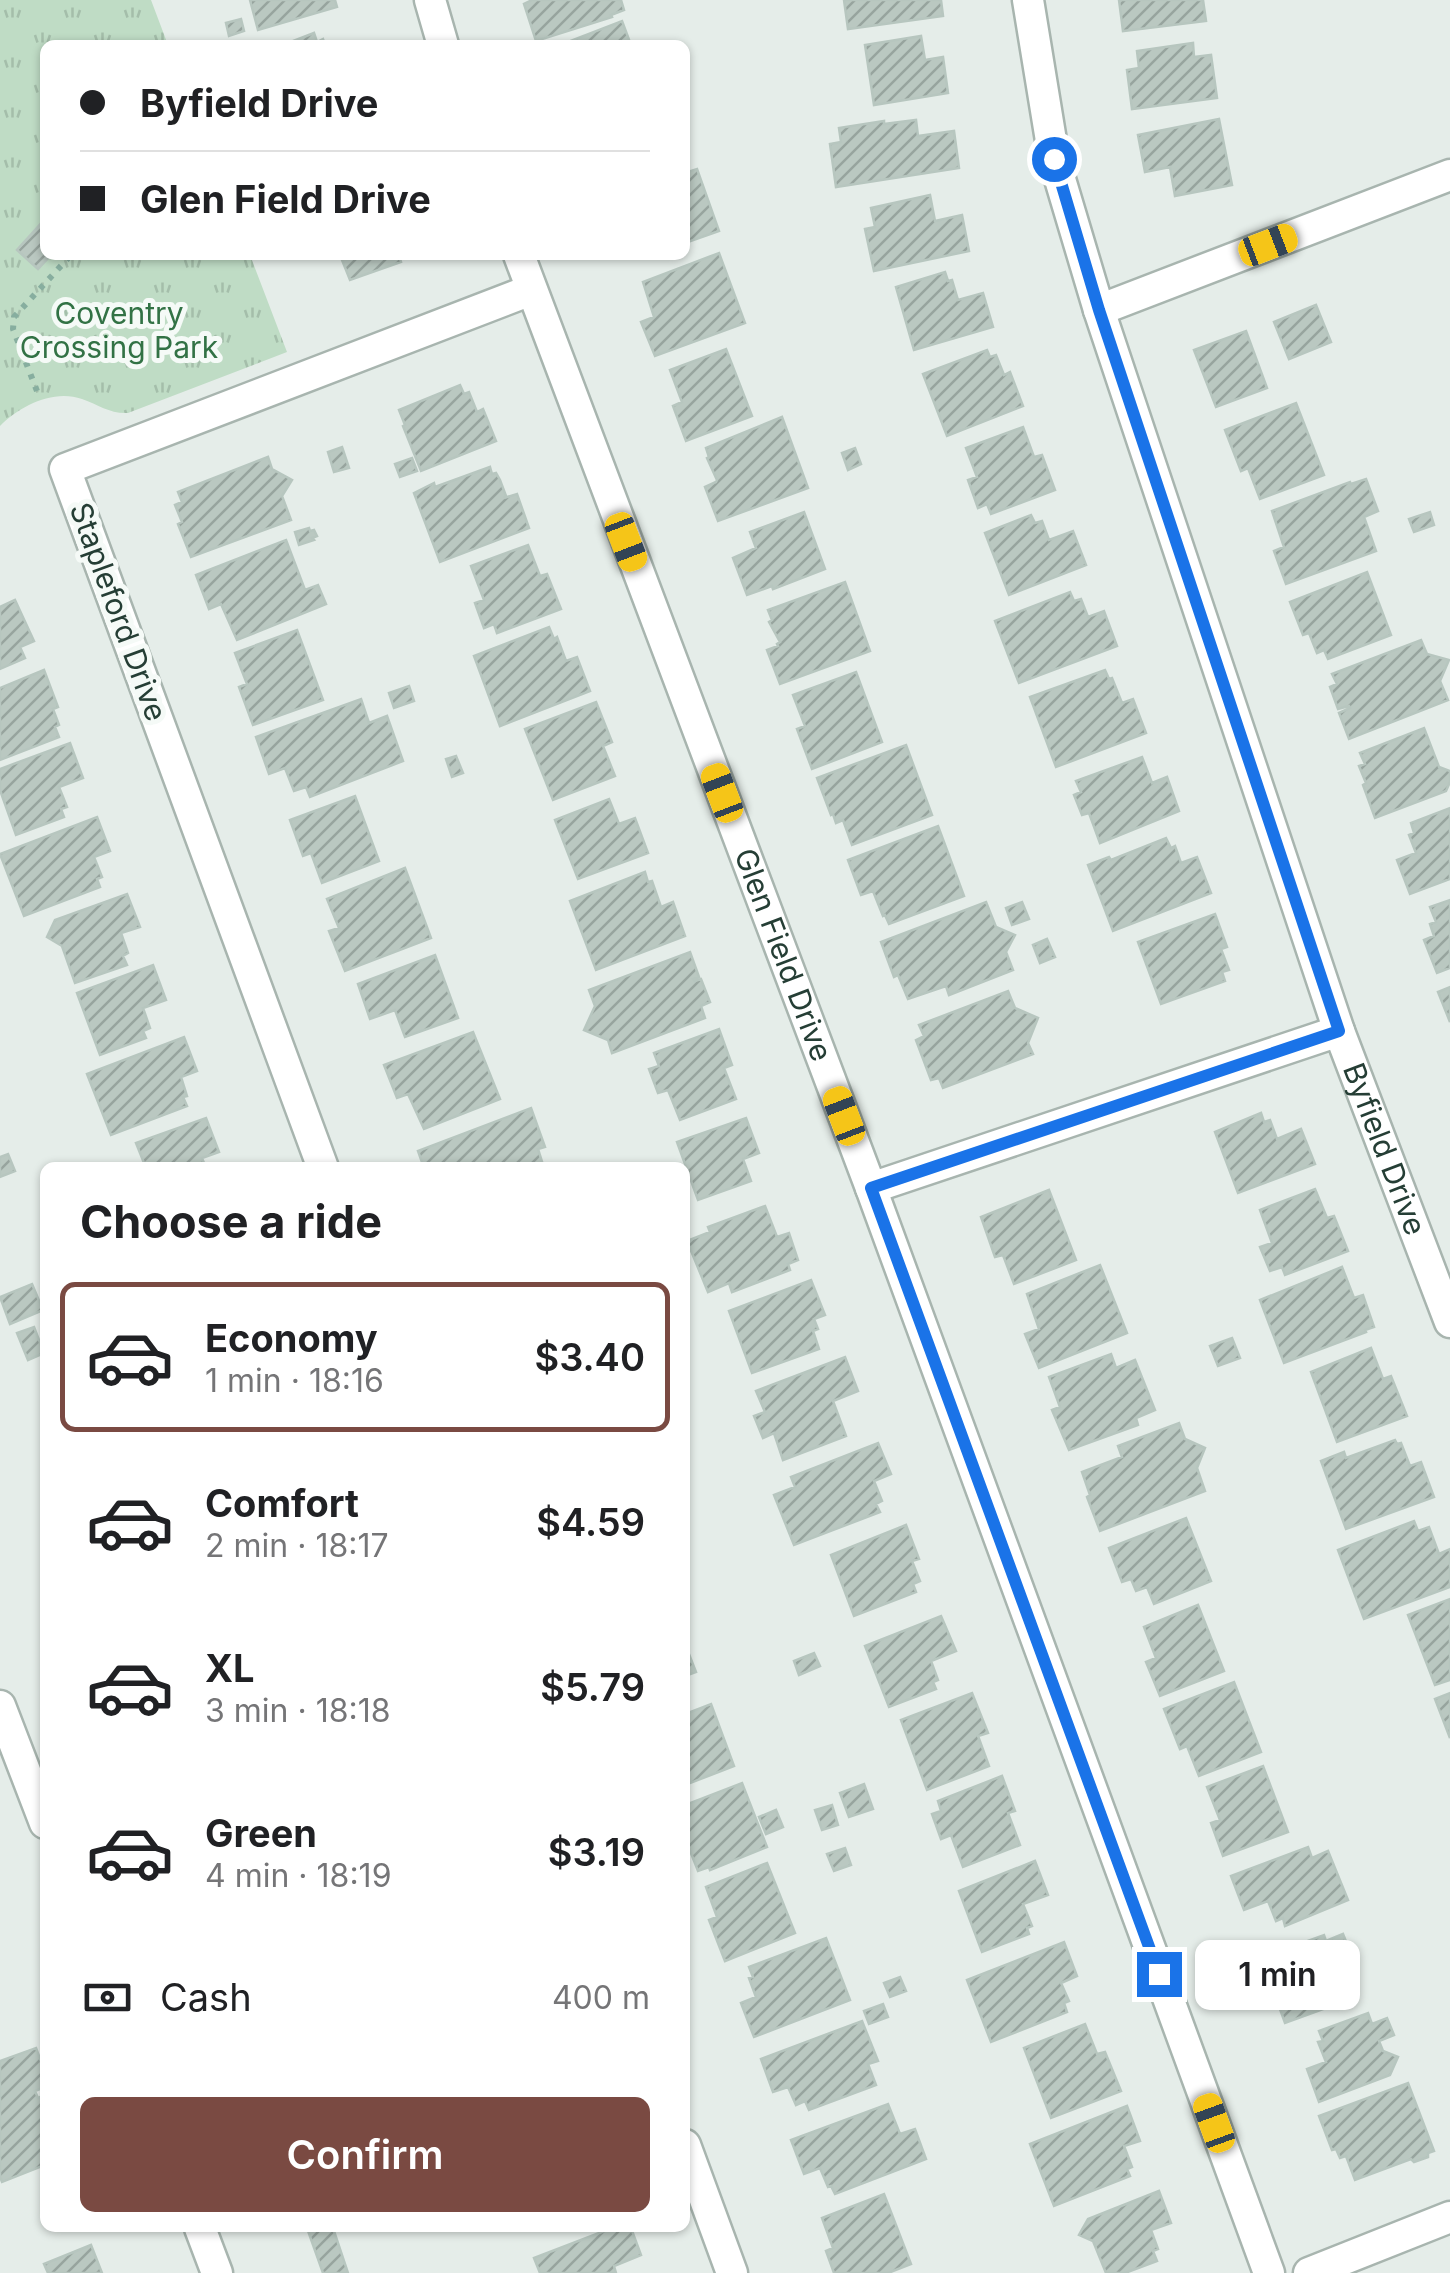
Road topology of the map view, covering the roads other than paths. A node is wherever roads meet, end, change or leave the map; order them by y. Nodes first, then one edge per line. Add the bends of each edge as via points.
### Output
1 (430, 0) edge
2 (1028, 0) edge
3 (442, 40) edge
4 (1450, 175) edge
5 (521, 260) edge
6 (532, 290) junction
7 (1099, 310) junction
8 (1339, 1031) junction
9 (321, 1162) edge
10 (871, 1188) junction
11 (1450, 1322) edge
12 (0, 1706) edge
13 (40, 1810) edge
14 (690, 2159) edge
15 (1450, 2217) edge
16 (202, 2232) edge
17 (217, 2273) edge
18 (732, 2273) edge
19 (1268, 2273) edge
20 (1309, 2273) edge

1 - 3 street
2 - 7 street, Byfield Drive via 1054,159
4 - 7 street
5 - 6 street, Glen Field Drive
6 - 9 street, Stapleford Drive via 65,469
6 - 10 street, Glen Field Drive
7 - 8 street, Byfield Drive
8 - 10 street
8 - 11 street, Byfield Drive
10 - 19 street, Glen Field Drive
12 - 13 street
14 - 18 street
15 - 20 street
16 - 17 street

